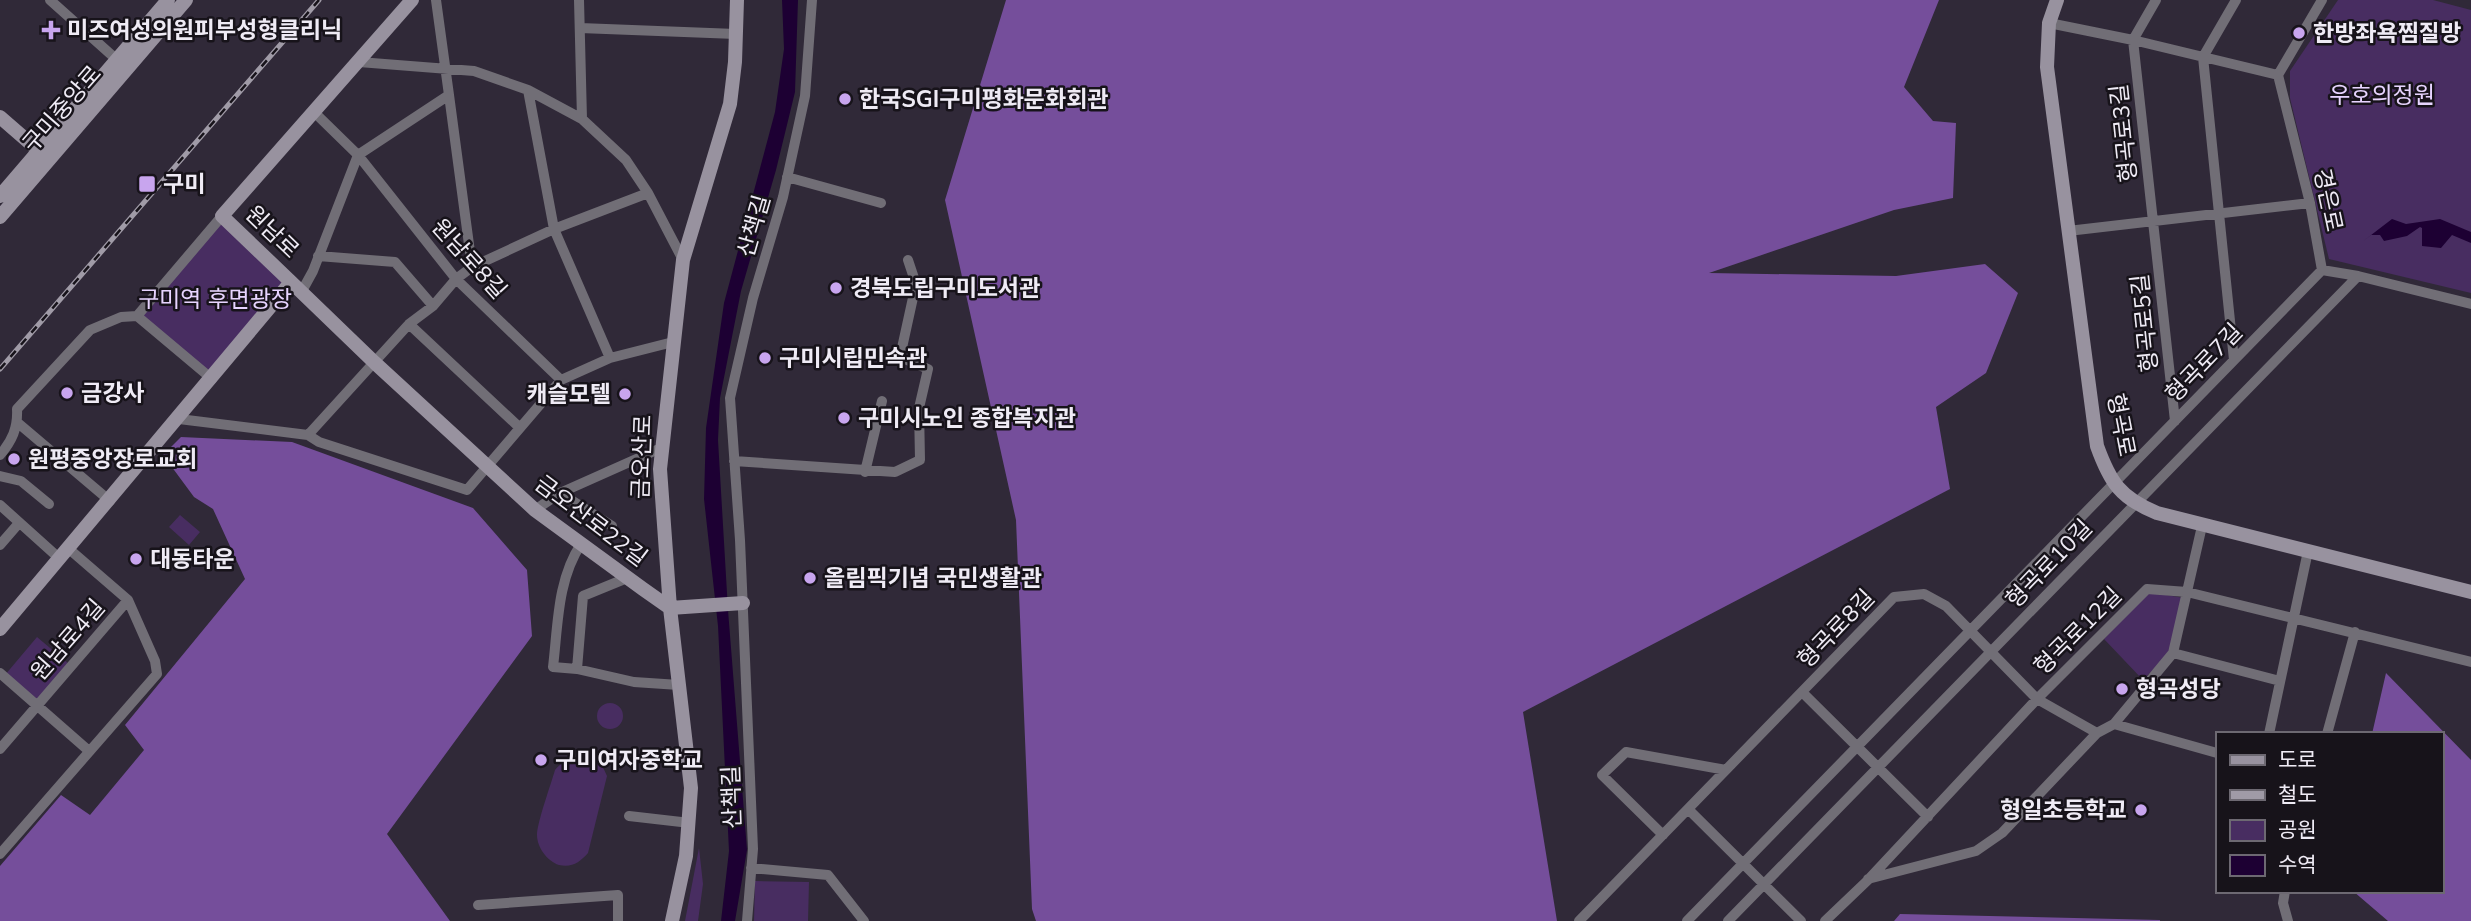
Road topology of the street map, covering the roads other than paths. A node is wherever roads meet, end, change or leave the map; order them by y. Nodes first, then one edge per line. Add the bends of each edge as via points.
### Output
1 (50, 0) edge
2 (168, 0) edge
3 (186, 0) edge
4 (412, 0) edge
5 (436, 0) edge
6 (579, 0) edge
7 (737, 0) edge
8 (812, 0) edge
9 (2057, 0) edge
10 (2156, 0) edge
11 (2236, 0) edge
12 (2322, 0) edge
13 (2049, 23) junction
14 (580, 28) junction
15 (736, 34) junction
16 (2133, 40) junction
17 (2203, 57) junction
18 (116, 59) junction
19 (359, 62) junction
20 (445, 69) junction
21 (2278, 75) junction
22 (528, 90) junction
23 (449, 95) junction
24 (315, 113) junction
25 (0, 117) edge
26 (582, 119) junction
27 (38, 150) junction
28 (358, 155) junction
29 (787, 177) junction
30 (648, 193) junction
31 (0, 196) edge
32 (881, 203) dead end
33 (2310, 203) junction
34 (2220, 214) junction
35 (222, 216) junction
36 (0, 217) edge
37 (2153, 221) junction
38 (554, 229) junction
39 (2068, 231) junction
40 (318, 256) junction
41 (908, 260) dead end
42 (683, 261) junction
43 (472, 267) junction
44 (2322, 270) junction
45 (2358, 276) junction
46 (456, 279) junction
47 (296, 287) junction
48 (2471, 304) edge
49 (433, 306) junction
50 (137, 316) junction
51 (409, 324) junction
52 (673, 342) junction
53 (610, 358) junction
54 (2234, 360) junction
55 (375, 363) junction
56 (212, 379) junction
57 (561, 380) junction
58 (882, 401) dead end
59 (178, 419) junction
60 (2175, 421) junction
61 (18, 423) junction
62 (519, 427) junction
63 (308, 435) junction
64 (661, 448) junction
65 (0, 455) edge
66 (734, 461) junction
67 (487, 466) junction
68 (865, 472) junction
69 (0, 476) edge
70 (2114, 483) junction
71 (561, 493) junction
72 (110, 501) junction
73 (49, 504) dead end
74 (2134, 504) junction
75 (0, 505) edge
76 (535, 510) junction
77 (19, 523) junction
78 (612, 526) dead end
79 (2202, 526) junction
80 (580, 544) junction
81 (0, 545) edge
82 (2308, 551) junction
83 (65, 554) junction
84 (627, 578) junction
85 (2187, 592) junction
86 (2471, 592) edge
87 (128, 600) junction
88 (743, 603) junction
89 (670, 608) junction
90 (2294, 617) junction
91 (0, 629) edge
92 (1971, 630) junction
93 (2355, 632) junction
94 (1992, 651) junction
95 (2173, 653) junction
96 (2471, 662) edge
97 (577, 669) junction
98 (0, 673) edge
99 (2280, 681) junction
100 (679, 685) junction
101 (1802, 692) junction
102 (2037, 699) junction
103 (37, 705) junction
104 (2114, 724) junction
105 (2269, 732) edge
106 (2328, 732) edge
107 (2097, 733) junction
108 (1857, 747) junction
109 (0, 749) edge
110 (89, 751) junction
111 (2216, 753) edge
112 (1878, 767) junction
113 (1726, 770) junction
114 (1688, 809) junction
115 (629, 816) dead end
116 (1928, 817) junction
117 (690, 823) junction
118 (1663, 835) junction
119 (0, 853) edge
120 (1743, 864) junction
121 (751, 868) junction
122 (1868, 880) junction
123 (1764, 884) junction
124 (2285, 893) edge
125 (478, 905) dead end
126 (618, 921) edge
127 (671, 921) edge
128 (747, 921) edge
129 (864, 921) edge
130 (1579, 921) edge
131 (1687, 921) edge
132 (1728, 921) edge
133 (1801, 921) edge
134 (1825, 921) edge
135 (2288, 921) edge

1 - 18 street
2 - 18 street, 구미중앙로
3 - 36 street, 구미중앙로
4 - 19 street, 원남로
5 - 20 street
6 - 14 street
7 - 15 street, 금오산로
8 - 29 street, 산책길 via 805,96
9 - 13 street, 형곡로
10 - 16 street
11 - 17 street
12 - 21 street
13 - 16 street
13 - 39 street, 형곡로 via 2048,68
14 - 15 street
14 - 26 street
15 - 42 street, 금오산로 via 730,104
16 - 17 street
16 - 37 street, 형곡로3길
17 - 21 street
17 - 34 street
18 - 27 street, 구미중앙로
19 - 20 street
19 - 24 street, 원남로
20 - 22 street via 474,71
20 - 23 street
21 - 33 street, 경은로
22 - 26 street
22 - 38 street
23 - 28 street
23 - 43 street
24 - 28 street, 원남로8길
24 - 35 street, 원남로
25 - 27 street
26 - 30 street via 626,160
27 - 31 street, 구미중앙로
28 - 40 street
28 - 46 street, 원남로8길
29 - 32 street
29 - 66 street, 산책길 via 730,398
30 - 38 street
30 - 42 street
33 - 34 street
33 - 44 street, 경은로
34 - 37 street
34 - 54 street
35 - 47 street, 원남로
35 - 50 street
37 - 39 street
37 - 60 street, 형곡로5길
38 - 43 street
38 - 53 street
39 - 70 street, 형곡로 via 2097,446
40 - 47 street via 313,271
40 - 49 street via 395,262
41 - 68 street via 916,284 900,357 928,369 919,408 920,460 895,472
42 - 52 street, 금오산로
43 - 46 street
44 - 45 street
44 - 54 street, 형곡로7길
45 - 48 street
45 - 74 street, 형곡로10길
46 - 49 street
46 - 57 street, 원남로8길
47 - 55 street, 금오산로22길
47 - 56 street, 원남로
49 - 51 street
50 - 56 street
50 - 61 street via 121,317 90,330 17,410
51 - 55 street
51 - 62 street
52 - 53 street
52 - 64 street, 금오산로
53 - 57 street
54 - 60 street, 형곡로7길
55 - 63 street
55 - 67 street, 금오산로22길
56 - 59 street, 원남로
57 - 62 street
58 - 68 street
59 - 63 street
59 - 72 street, 원남로
60 - 70 street, 형곡로7길
61 - 65 street
61 - 72 street
62 - 67 street
63 - 67 street via 467,490
64 - 71 street
64 - 89 street, 금오산로
66 - 68 street
66 - 88 street, 산책길
67 - 76 street, 금오산로22길
69 - 73 street via 21,481
70 - 74 street, 형곡로
70 - 92 street
71 - 76 street
71 - 78 street
72 - 83 street, 원남로
74 - 79 street, 형곡로
74 - 94 street, 형곡로10길
75 - 77 street, 원남로4길
76 - 80 street, 금오산로22길
77 - 81 street
77 - 83 street, 원남로4길
79 - 82 street, 형곡로
79 - 85 street
80 - 84 street, 금오산로22길
80 - 97 street via 563,587 553,667
82 - 86 street, 형곡로
82 - 90 street
83 - 87 street, 원남로4길
83 - 91 street, 원남로
84 - 89 street, 금오산로22길
84 - 97 street via 583,596
85 - 90 street, 형곡로12길
85 - 95 street
85 - 102 street, 형곡로12길 via 2147,589
87 - 103 street, 원남로4길
87 - 110 street, 원남로4길 via 157,674
88 - 89 street
88 - 121 street, 산책길
89 - 100 street, 금오산로
90 - 93 street, 형곡로12길
90 - 99 street
92 - 94 street, 형곡로8길
92 - 101 street, 형곡로8길 via 1946,606 1924,594 1894,597
92 - 108 street
93 - 96 street, 형곡로12길
93 - 106 street
94 - 102 street
94 - 112 street, 형곡로10길
95 - 99 street
95 - 104 street
97 - 100 street via 634,682
98 - 103 street
99 - 105 street
100 - 117 street, 금오산로 via 691,788
101 - 108 street, 형곡로8길
101 - 113 street, 형곡로8길
102 - 107 street
102 - 116 street
103 - 109 street, 원남로4길
103 - 110 street, 원남로4길
104 - 107 street
104 - 111 street
107 - 122 street via 2002,833 1976,851
108 - 112 street, 형곡로8길
108 - 120 street
110 - 119 street, 원남로4길
112 - 116 street
112 - 123 street, 형곡로10길
113 - 114 street, 형곡로8길
113 - 118 street via 1626,752 1602,775
114 - 118 street, 형곡로8길
114 - 120 street
115 - 117 street
116 - 122 street
117 - 127 street, 금오산로
118 - 130 street, 형곡로8길
120 - 123 street
120 - 131 street
121 - 128 street, 산책길
121 - 129 street via 828,876
122 - 134 street
123 - 132 street, 형곡로10길
123 - 133 street
124 - 135 street
125 - 126 street via 618,895

